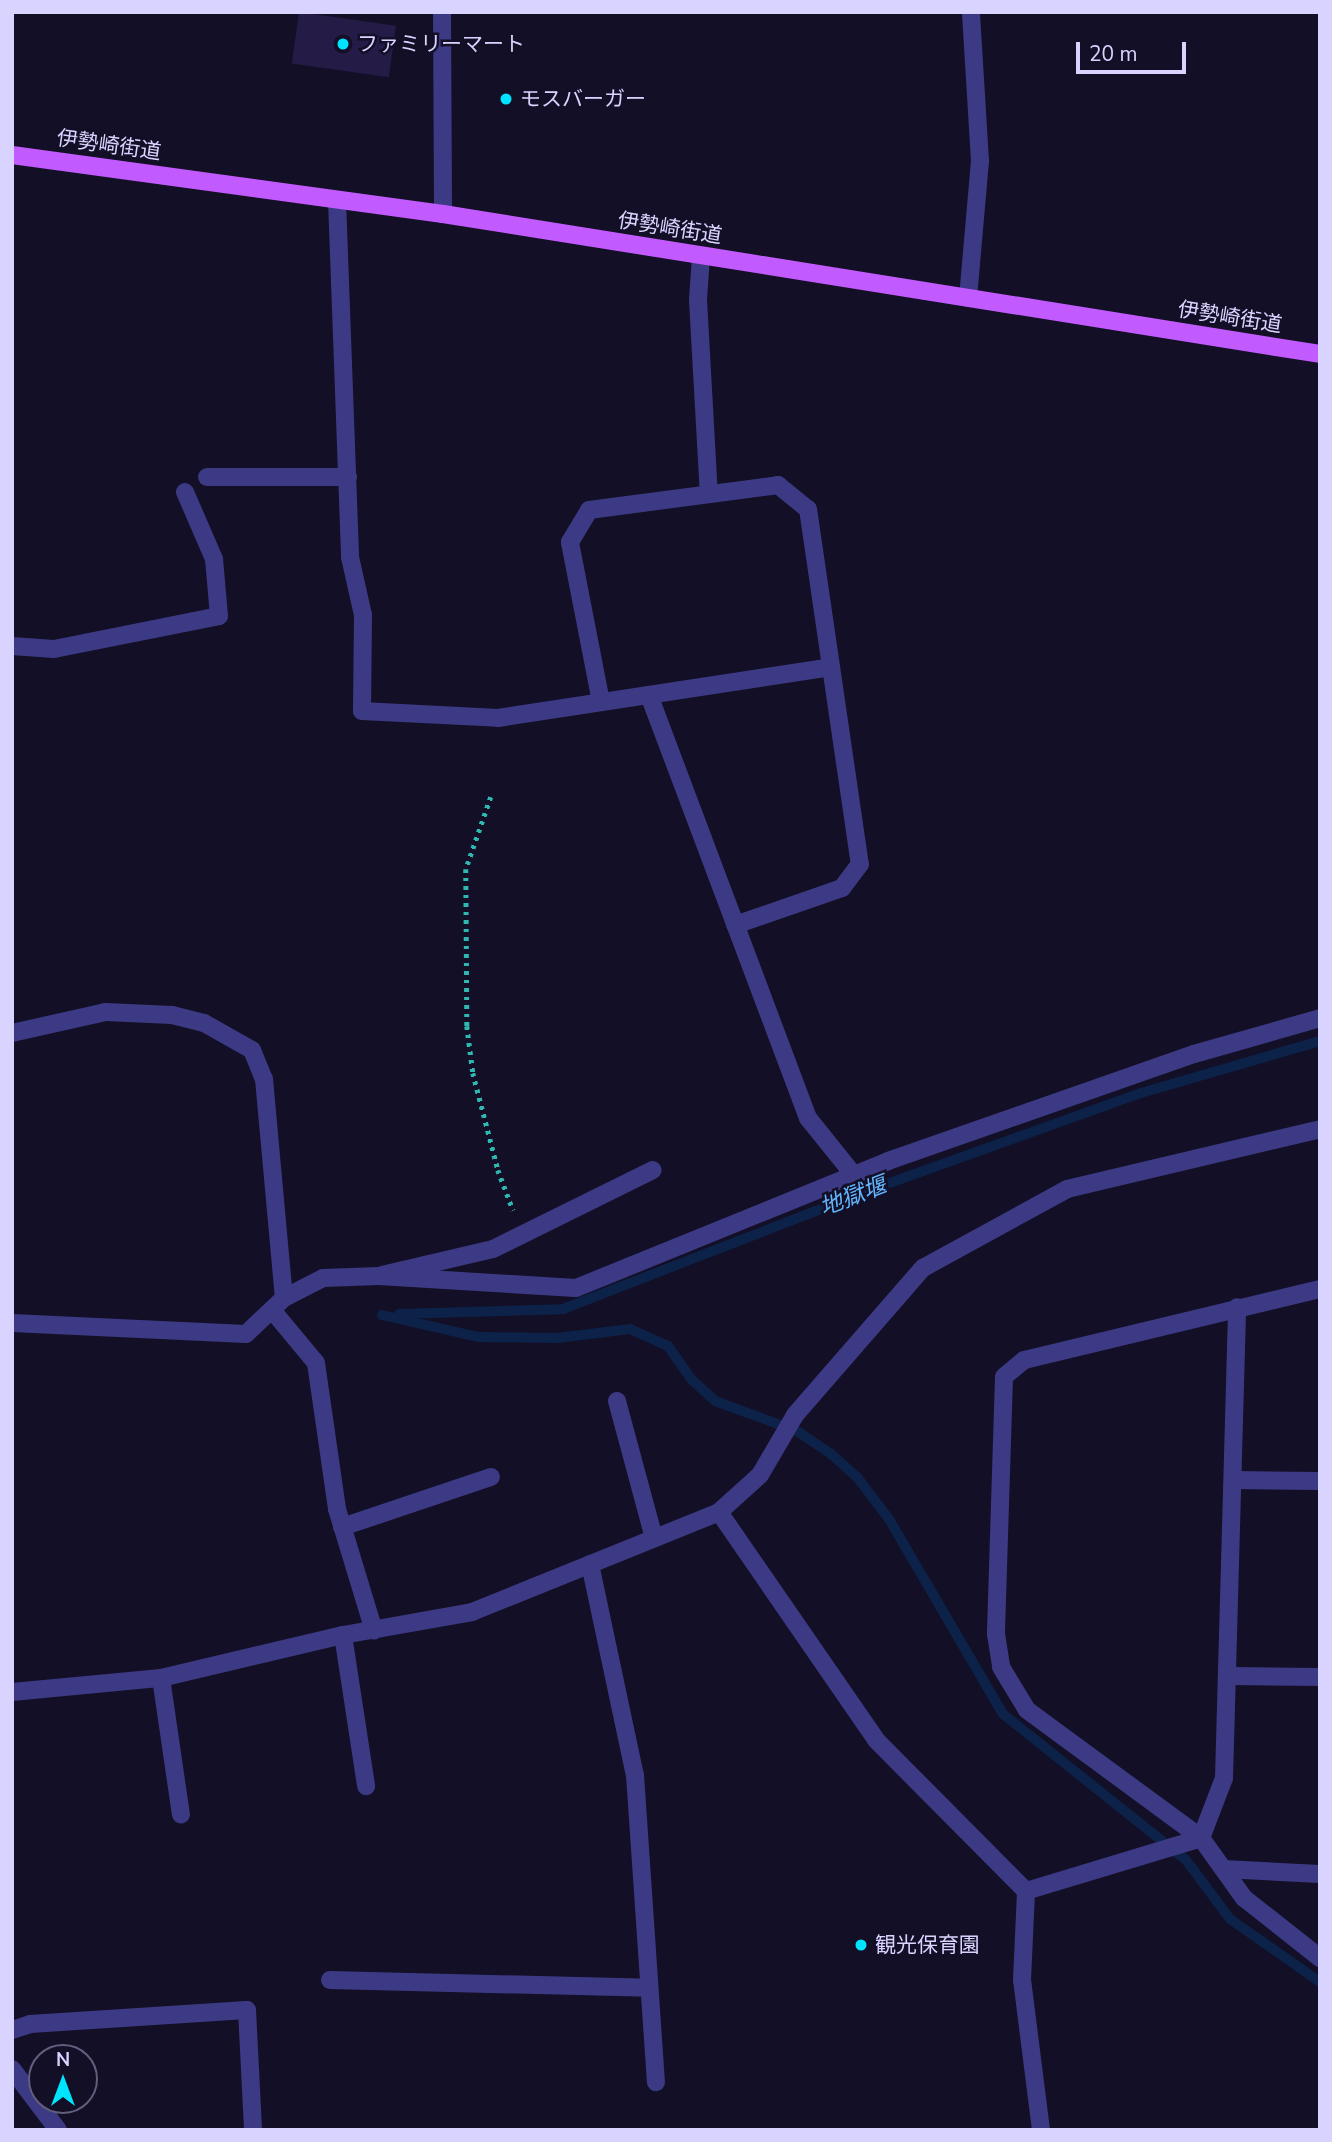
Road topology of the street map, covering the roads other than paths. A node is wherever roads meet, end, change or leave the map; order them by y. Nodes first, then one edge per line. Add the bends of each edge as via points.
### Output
1 (442, 12) edge
2 (971, 12) edge
3 (12, 155) edge
4 (337, 200) junction
5 (443, 214) junction
6 (701, 256) junction
7 (968, 299) junction
8 (1320, 354) edge
9 (207, 477) dead end
10 (348, 477) junction
11 (185, 492) dead end
12 (709, 494) junction
13 (12, 646) edge
14 (831, 667) junction
15 (649, 695) junction
16 (601, 702) junction
17 (735, 925) junction
18 (1320, 1018) edge
19 (12, 1033) edge
20 (1320, 1129) edge
21 (653, 1170) dead end
22 (853, 1174) junction
23 (379, 1276) junction
24 (1320, 1289) edge
25 (278, 1304) junction
26 (1237, 1307) junction
27 (12, 1323) edge
28 (617, 1401) dead end
29 (491, 1477) dead end
30 (1234, 1480) junction
31 (1320, 1481) edge
32 (719, 1512) junction
33 (342, 1527) junction
34 (654, 1538) junction
35 (590, 1564) junction
36 (374, 1631) junction
37 (342, 1635) junction
38 (1230, 1676) junction
39 (1320, 1677) edge
40 (161, 1678) junction
41 (12, 1692) edge
42 (366, 1786) dead end
43 (181, 1815) dead end
44 (1201, 1838) junction
45 (1224, 1869) junction
46 (1320, 1874) edge
47 (1026, 1891) junction
48 (1320, 1958) edge
49 (330, 1980) dead end
50 (649, 1988) junction
51 (12, 2030) edge
52 (12, 2069) edge
53 (656, 2082) dead end
54 (55, 2129) edge
55 (1036, 2129) edge
56 (253, 2130) edge

1 - 5 street
2 - 7 street via 980,161
3 - 4 main road, 伊勢崎街道
4 - 5 main road, 伊勢崎街道
4 - 10 street
5 - 6 main road, 伊勢崎街道
6 - 7 main road, 伊勢崎街道
6 - 12 street via 698,300
7 - 8 main road, 伊勢崎街道
9 - 10 street
10 - 16 street via 350,557 363,615 362,711 498,718
11 - 13 street via 214,559 219,616 54,649
12 - 14 street via 778,485 808,509
12 - 16 street via 589,510 570,542
14 - 15 street
14 - 17 street via 860,864 842,888
15 - 16 street
15 - 17 street
17 - 22 street via 808,1118
18 - 22 street via 1194,1055
19 - 25 street via 106,1012 172,1016 204,1023 252,1050 264,1079
20 - 32 street via 1067,1189 923,1268 795,1415 760,1475
21 - 23 street via 493,1249
22 - 23 street via 576,1288
23 - 25 street via 323,1278
24 - 26 street
25 - 27 street via 246,1334
25 - 33 street via 316,1363
26 - 30 street
26 - 44 street via 1024,1360 1004,1377 996,1634 1001,1667 1027,1710
28 - 34 street
29 - 33 street
30 - 31 street
30 - 38 street
32 - 34 street
32 - 47 street via 877,1741
33 - 36 street
34 - 35 street
35 - 36 street via 472,1612
35 - 50 street via 635,1774
36 - 37 street
37 - 40 street
37 - 42 street
38 - 39 street
38 - 44 street via 1224,1778
40 - 41 street
40 - 43 street
44 - 45 street
44 - 47 street
45 - 46 street
45 - 48 street via 1244,1898
47 - 55 street via 1022,1980
49 - 50 street
50 - 53 street
51 - 56 street via 30,2024 247,2010
52 - 54 street

